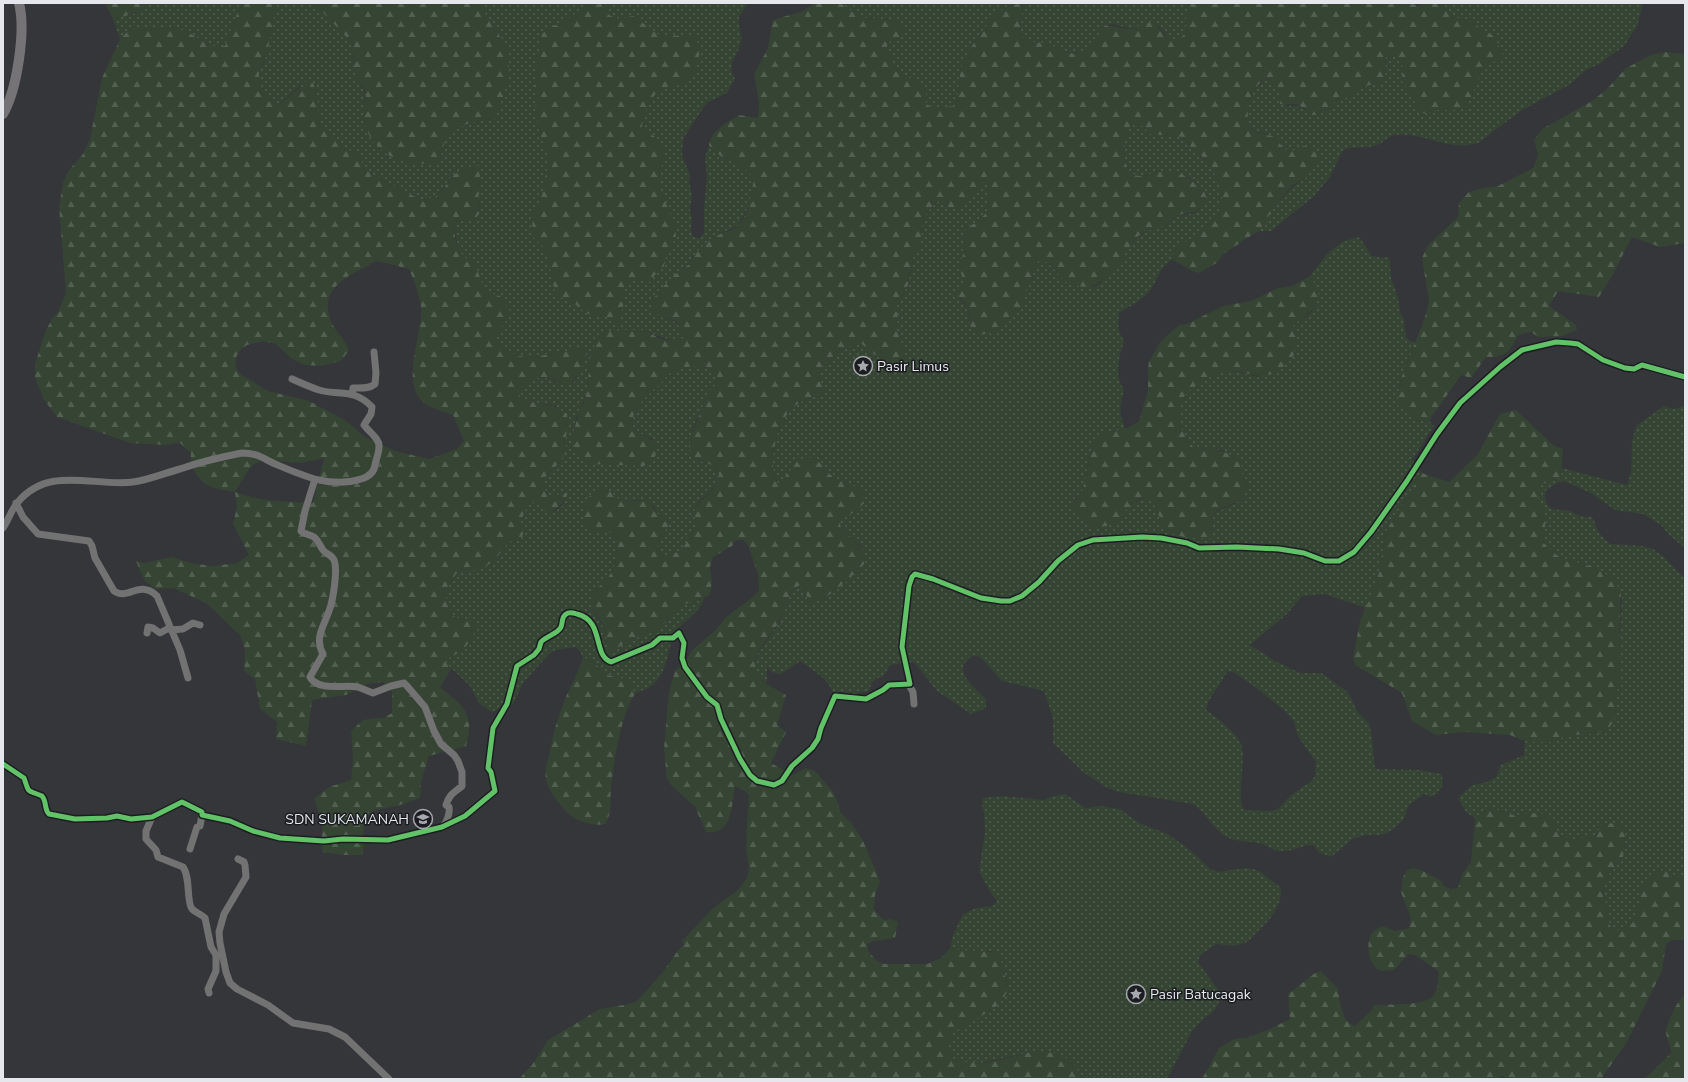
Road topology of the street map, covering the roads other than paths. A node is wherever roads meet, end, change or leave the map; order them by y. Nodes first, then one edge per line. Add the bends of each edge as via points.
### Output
1 (18, 3) edge
2 (3, 114) edge
3 (374, 352) dead end
4 (1685, 376) edge
5 (292, 378) dead end
6 (352, 394) junction
7 (315, 479) junction
8 (16, 503) junction
9 (3, 528) edge
10 (200, 625) dead end
11 (171, 630) junction
12 (146, 633) dead end
13 (188, 678) dead end
14 (909, 685) junction
15 (914, 704) dead end
16 (3, 764) edge
17 (202, 815) junction
18 (152, 817) junction
19 (442, 827) junction
20 (190, 849) dead end
21 (238, 859) dead end
22 (209, 993) dead end
23 (389, 1079) edge

1 - 2 street via 21,40 17,75
3 - 6 street via 375,384 372,387 353,388
4 - 14 street via 1642,365 1634,369 1625,368 1603,360 1582,346 1570,343 1556,342 1522,350 1460,403 1371,532 1354,552 1339,561 1325,561 1304,553 1280,549 1199,548 1161,538 1142,537 1093,540 1078,545 1022,596 1010,601 981,598 915,574 909,586 902,647
5 - 6 street via 320,391
6 - 7 street via 365,399 372,407 364,425 378,440 375,469 364,478 350,482 338,483
7 - 8 street via 266,460 260,455 242,453 133,482 98,482 82,479 41,484
7 - 19 street via 301,531 316,538 324,551 332,556 335,568 331,604 320,634 321,650 324,654 310,677 316,683 344,688 358,687 373,693 404,683 407,686 425,707 441,744 454,755 462,772 462,786 454,790 448,798 446,805 449,807 449,815
8 - 9 street
8 - 11 street via 23,517 38,534 88,541 95,558 117,593 125,594 140,588 152,591 168,618
10 - 11 street via 193,623 183,629
11 - 12 street via 169,628 160,633 148,627
11 - 13 street via 183,657
14 - 15 street via 913,692
14 - 19 street via 889,685 866,698 835,696 816,742 792,766 782,781 774,785 768,784 757,781 745,768 717,705 707,697 685,667 682,658 684,643 679,633 674,638 660,638 652,645 610,662 602,653 597,634 586,617 569,613 564,617 561,627 541,642 534,655 517,666 507,704 493,728 488,768 495,791 465,816
16 - 18 street via 24,778 30,792 42,796 46,810 51,815 75,819
17 - 18 street via 202,812 182,802
17 - 19 street via 290,840 388,840
17 - 20 street
18 - 22 street via 146,839 156,850 158,857 185,869 189,885 189,904 206,918 211,947 216,955 216,971 208,989
21 - 23 street via 244,862 246,878 224,914 219,932 230,983 268,1005 293,1024 329,1029 345,1037

